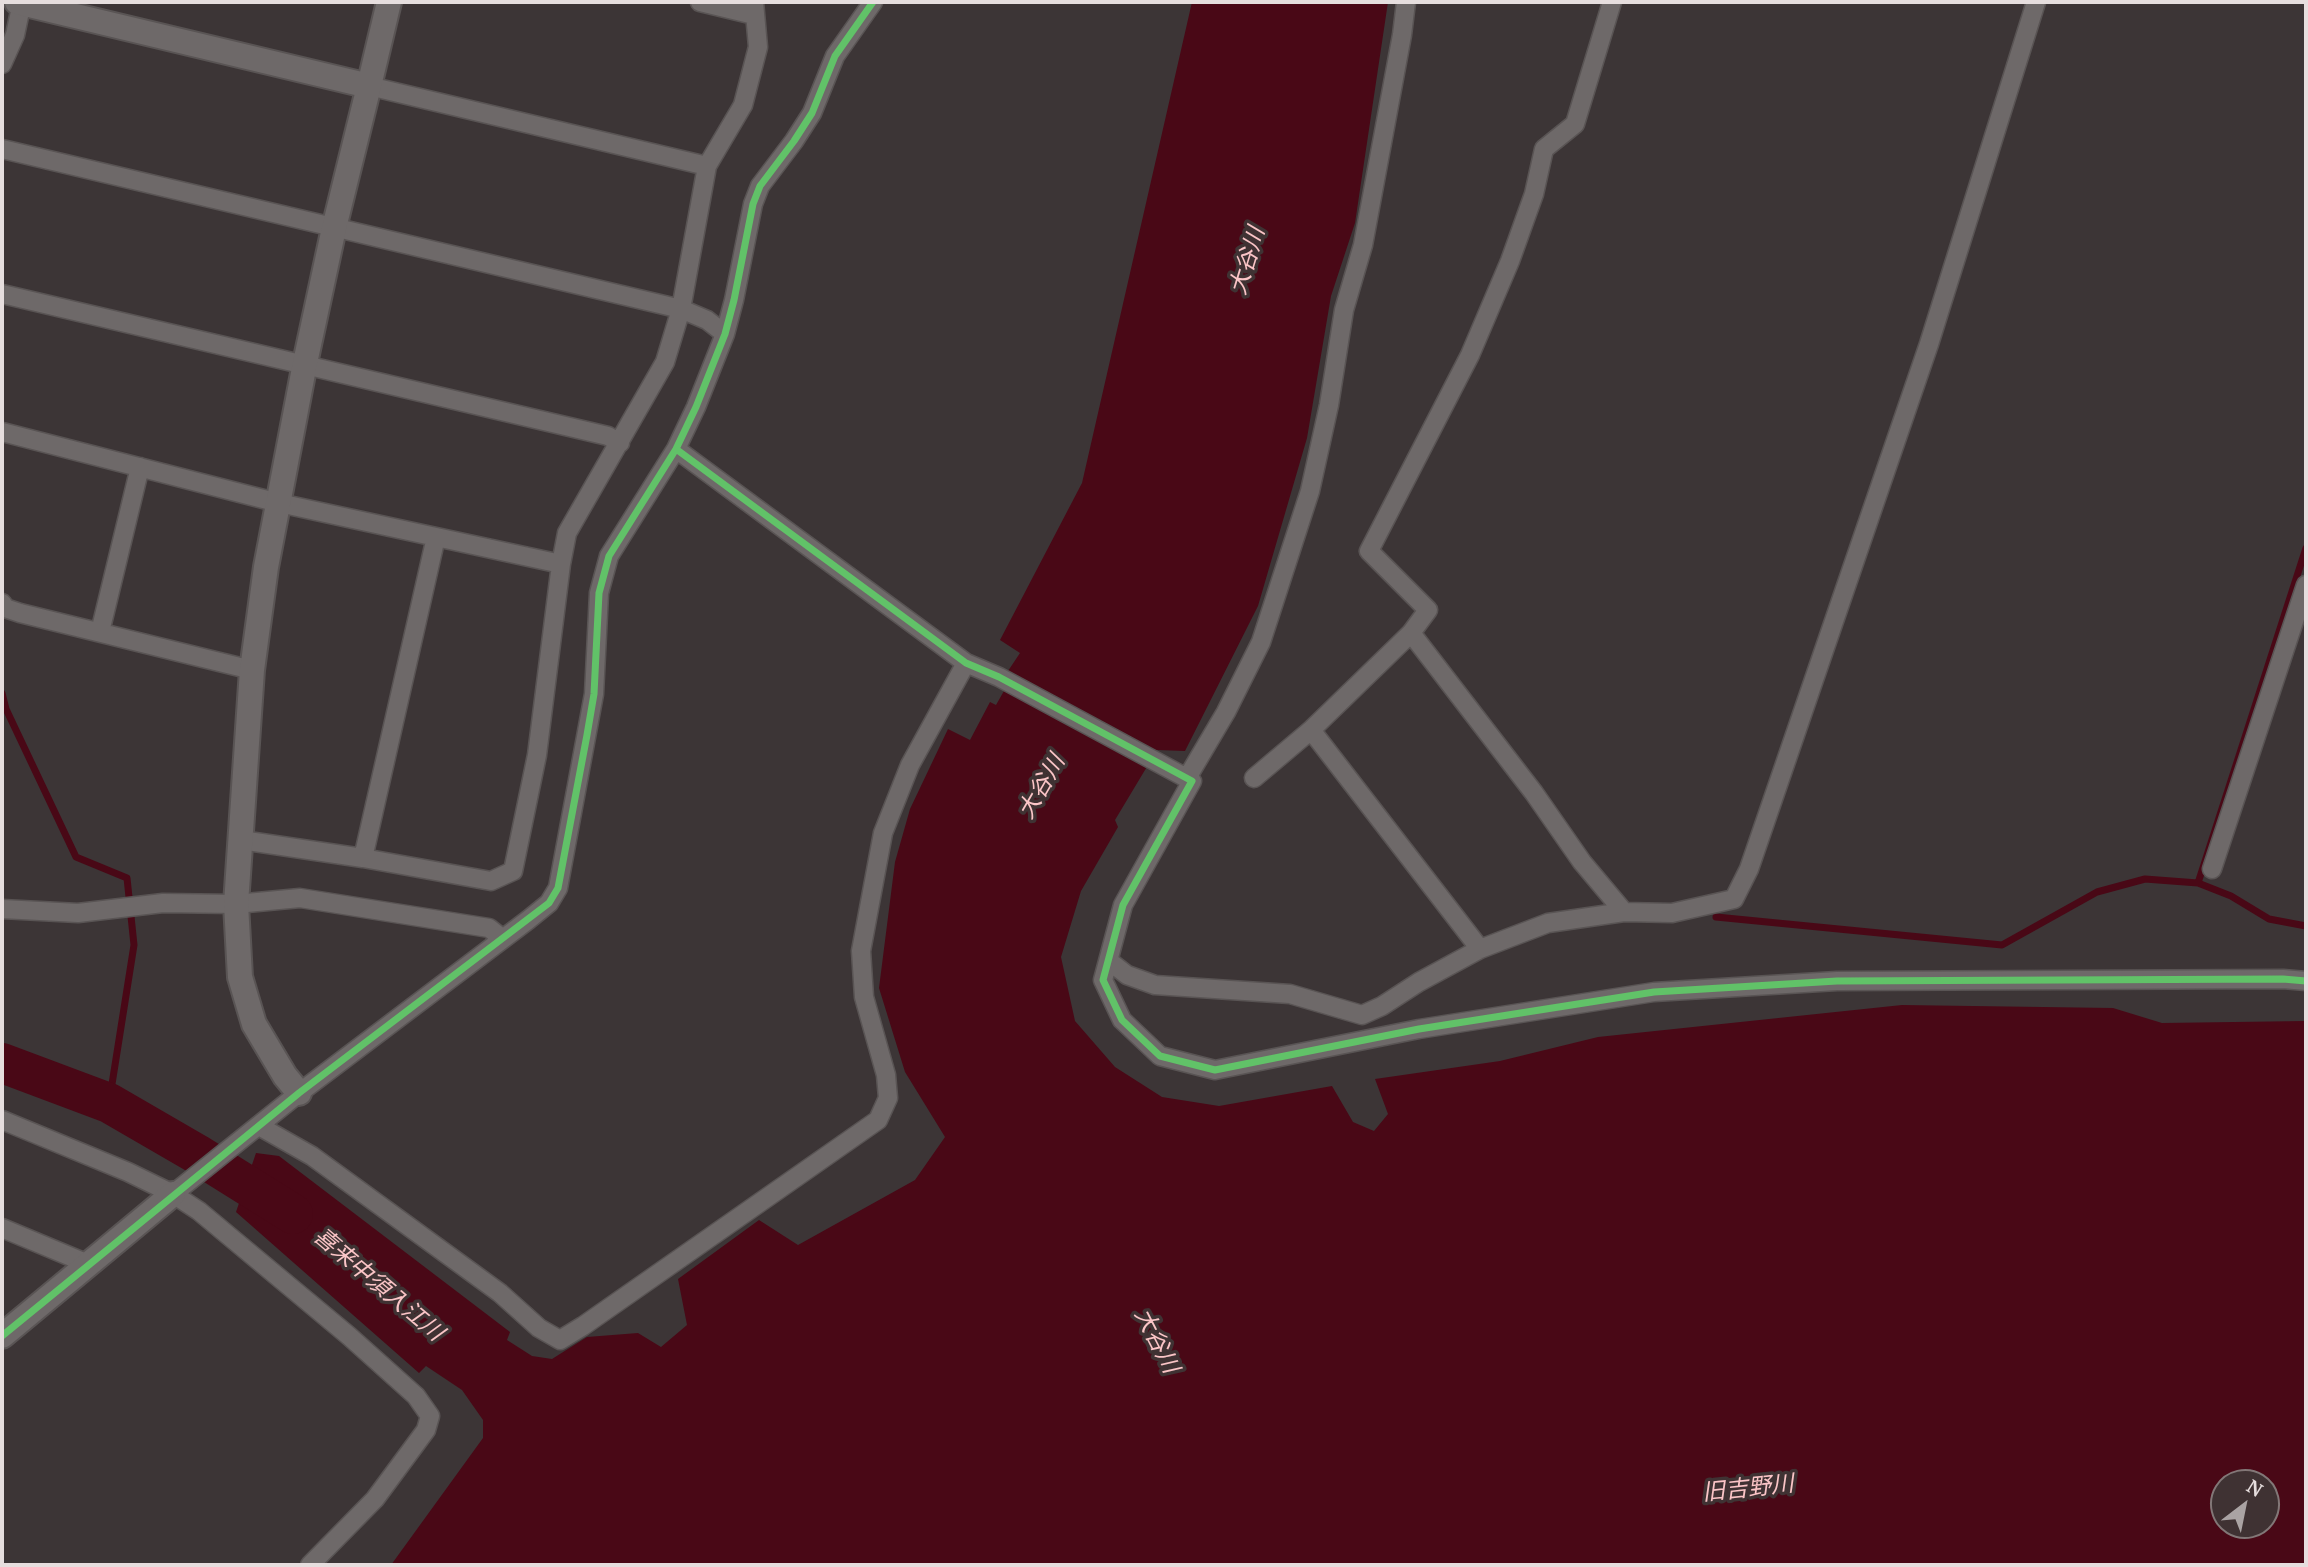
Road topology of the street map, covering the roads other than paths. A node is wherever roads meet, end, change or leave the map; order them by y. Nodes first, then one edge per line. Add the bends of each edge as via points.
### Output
1 (20, 2) edge
2 (389, 2) edge
3 (700, 2) edge
4 (873, 2) edge
5 (1406, 2) edge
6 (1612, 2) edge
7 (2036, 2) edge
8 (754, 8) edge
9 (2, 64) edge
10 (369, 86) junction
11 (2, 149) edge
12 (707, 166) junction
13 (334, 228) junction
14 (2, 294) edge
15 (681, 309) junction
16 (725, 334) junction
17 (305, 363) junction
18 (2, 432) edge
19 (620, 443) junction
20 (676, 449) junction
21 (139, 467) junction
22 (279, 503) junction
23 (436, 537) junction
24 (561, 564) junction
25 (2306, 584) edge
26 (2, 603) edge
27 (100, 632) junction
28 (1411, 634) junction
29 (966, 663) junction
30 (252, 670) junction
31 (1311, 730) junction
32 (1180, 774) junction
33 (1254, 778) dead end
34 (240, 840) junction
35 (363, 858) junction
36 (2212, 869) dead end
37 (236, 904) junction
38 (2, 909) edge
39 (1624, 912) junction
40 (503, 939) junction
41 (1480, 949) junction
42 (1110, 961) junction
43 (2306, 981) edge
44 (299, 1093) junction
45 (2, 1120) edge
46 (254, 1129) junction
47 (180, 1188) junction
48 (2, 1228) edge
49 (88, 1266) junction
50 (2, 1336) edge
51 (310, 1565) edge

1 - 9 street via 15,35
1 - 10 street
2 - 10 street
3 - 8 street
4 - 16 street via 835,56 812,113 760,186 752,204
5 - 32 street via 1366,232 1344,310 1310,491 1261,642 1227,712
6 - 28 street via 1575,124 1544,149 1514,250 1470,355 1369,551 1428,610
7 - 39 street via 1929,344 1749,869 1734,899 1672,913
8 - 12 street via 758,47 743,105
10 - 12 street
10 - 13 street
11 - 13 street
12 - 15 street
13 - 15 street
13 - 17 street
14 - 17 street
15 - 16 street
15 - 19 street via 665,362
16 - 20 street
17 - 19 street via 608,436
17 - 22 street
18 - 21 street
19 - 24 street via 567,533
20 - 29 street
20 - 40 street via 608,556 599,593 594,694 558,888 549,903
21 - 22 street
21 - 27 street
22 - 23 street
22 - 30 street
23 - 24 street
23 - 35 street
24 - 35 street via 537,755 513,871 491,881
25 - 36 street
26 - 27 street via 20,614
27 - 30 street
28 - 31 street
28 - 39 street
29 - 32 street
29 - 46 street via 910,765 883,834 861,951 864,997 886,1075 888,1098 878,1120 583,1326 560,1340 539,1328 500,1293 312,1156
30 - 34 street
31 - 33 street
31 - 41 street
32 - 42 street via 1192,781 1123,905
34 - 35 street
34 - 37 street
37 - 38 street via 163,903 78,913
37 - 40 street via 300,898 489,928
37 - 44 street via 240,977 254,1024
39 - 41 street via 1548,923
40 - 44 street
41 - 42 street via 1362,1015 1290,994 1156,985 1127,975
42 - 43 street via 1103,980 1122,1020 1160,1056 1215,1070 1419,1029 1654,992 1837,981
44 - 46 street
45 - 47 street
46 - 47 street
47 - 49 street
47 - 51 street via 199,1211 416,1396 430,1416 426,1430 375,1499
48 - 49 street
49 - 50 street

